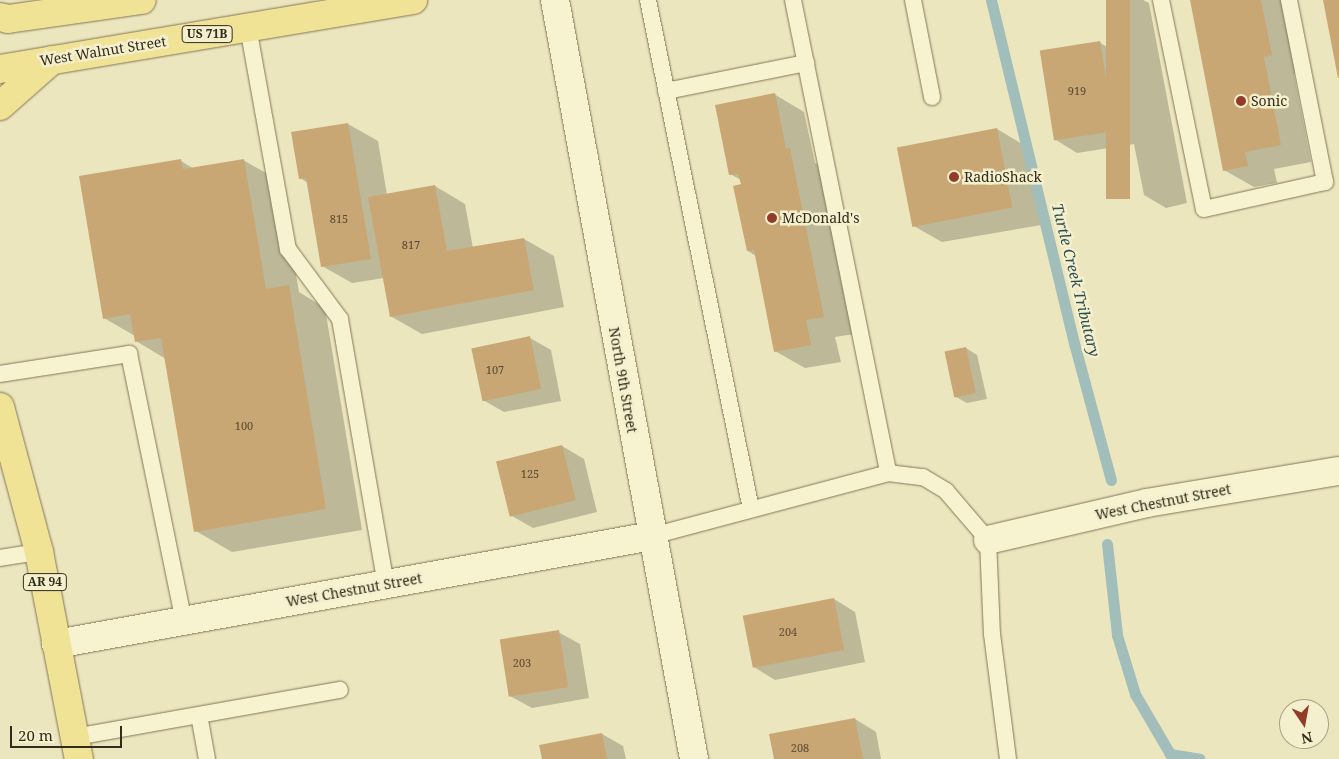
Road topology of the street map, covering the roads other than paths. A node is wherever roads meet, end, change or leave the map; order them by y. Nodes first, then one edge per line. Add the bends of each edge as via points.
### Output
1 (142, 0) edge
2 (413, 0) edge
3 (554, 0) edge
4 (648, 0) edge
5 (793, 0) edge
6 (913, 0) edge
7 (1161, 0) edge
8 (1289, 0) edge
9 (0, 17) edge
10 (248, 27) junction
11 (52, 60) junction
12 (806, 62) junction
13 (0, 68) edge
14 (666, 92) junction
15 (932, 97) dead end
16 (0, 106) edge
17 (0, 374) edge
18 (0, 407) edge
19 (1339, 471) edge
20 (888, 473) junction
21 (751, 509) junction
22 (652, 536) junction
23 (988, 540) junction
24 (39, 552) junction
25 (0, 558) edge
26 (386, 584) junction
27 (184, 621) junction
28 (56, 644) junction
29 (340, 690) dead end
30 (199, 715) junction
31 (77, 748) edge
32 (207, 759) edge
33 (694, 759) edge
34 (1008, 759) edge

1 - 9 main road via 8,19
2 - 10 main road, West Walnut Street / US 71B
3 - 22 street, North 9th Street
4 - 14 lane
5 - 12 lane
6 - 15 lane
7 - 8 lane via 1204,209 1325,182
10 - 11 main road, West Walnut Street / US 71B
10 - 26 lane via 288,250 340,319
11 - 13 main road, West Walnut Street / US 71B
11 - 16 main road
12 - 14 lane
12 - 20 lane
14 - 21 lane
17 - 27 lane via 130,354
18 - 24 main road, AR 94
19 - 23 street, West Chestnut Street via 1148,503
20 - 21 lane
20 - 23 lane via 923,477 946,491
21 - 22 lane
22 - 26 street, West Chestnut Street
22 - 33 street, North 9th Street
23 - 34 lane via 992,634
24 - 25 lane
24 - 28 main road, AR 94
26 - 27 street, West Chestnut Street
27 - 28 street, West Chestnut Street
28 - 31 main road, AR 94
29 - 30 lane
30 - 31 lane
30 - 32 lane

